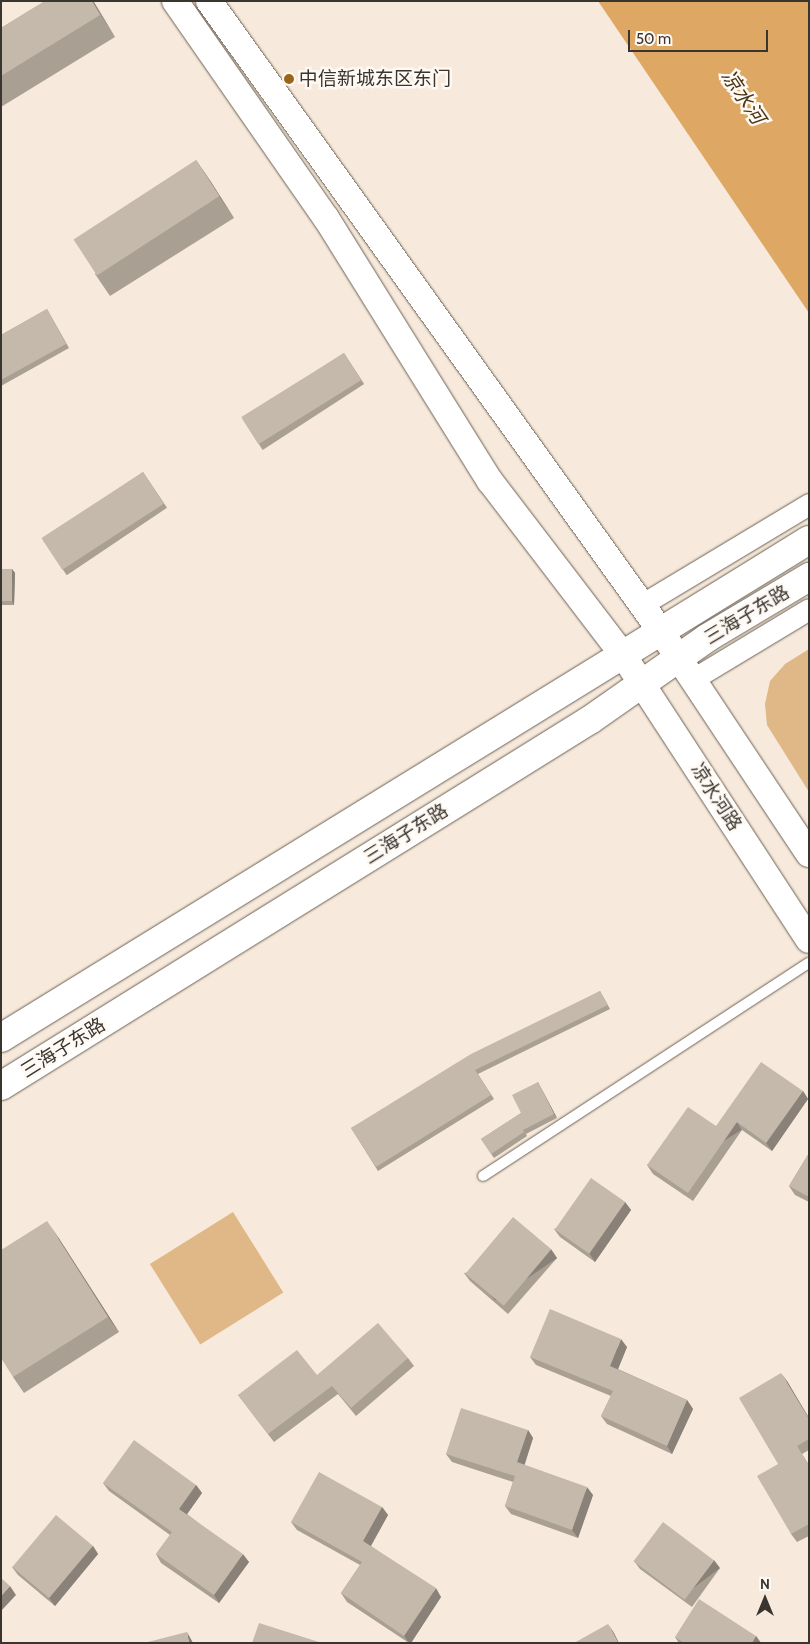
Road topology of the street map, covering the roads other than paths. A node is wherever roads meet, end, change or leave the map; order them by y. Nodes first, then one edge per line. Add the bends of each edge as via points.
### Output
1 (175, 1) edge
2 (209, 1) edge
3 (809, 504) edge
4 (809, 540) edge
5 (809, 578) edge
6 (641, 605) junction
7 (809, 609) edge
8 (660, 630) junction
9 (623, 655) junction
10 (686, 669) junction
11 (642, 683) junction
12 (809, 854) edge
13 (809, 940) edge
14 (809, 963) edge
15 (1, 1038) edge
16 (1, 1086) edge
17 (483, 1176) dead end

1 - 9 street, 凉水河路 via 326,218 490,481
2 - 6 street
3 - 6 street
4 - 8 main road, 三海子东路
5 - 10 main road, 三海子东路
6 - 8 street
7 - 10 street
8 - 9 main road, 三海子东路
8 - 10 street
9 - 11 street, 凉水河路
9 - 15 main road, 三海子东路
10 - 11 main road, 三海子东路
10 - 12 street
11 - 13 street, 凉水河路
11 - 16 main road, 三海子东路 via 590,720
14 - 17 lane

